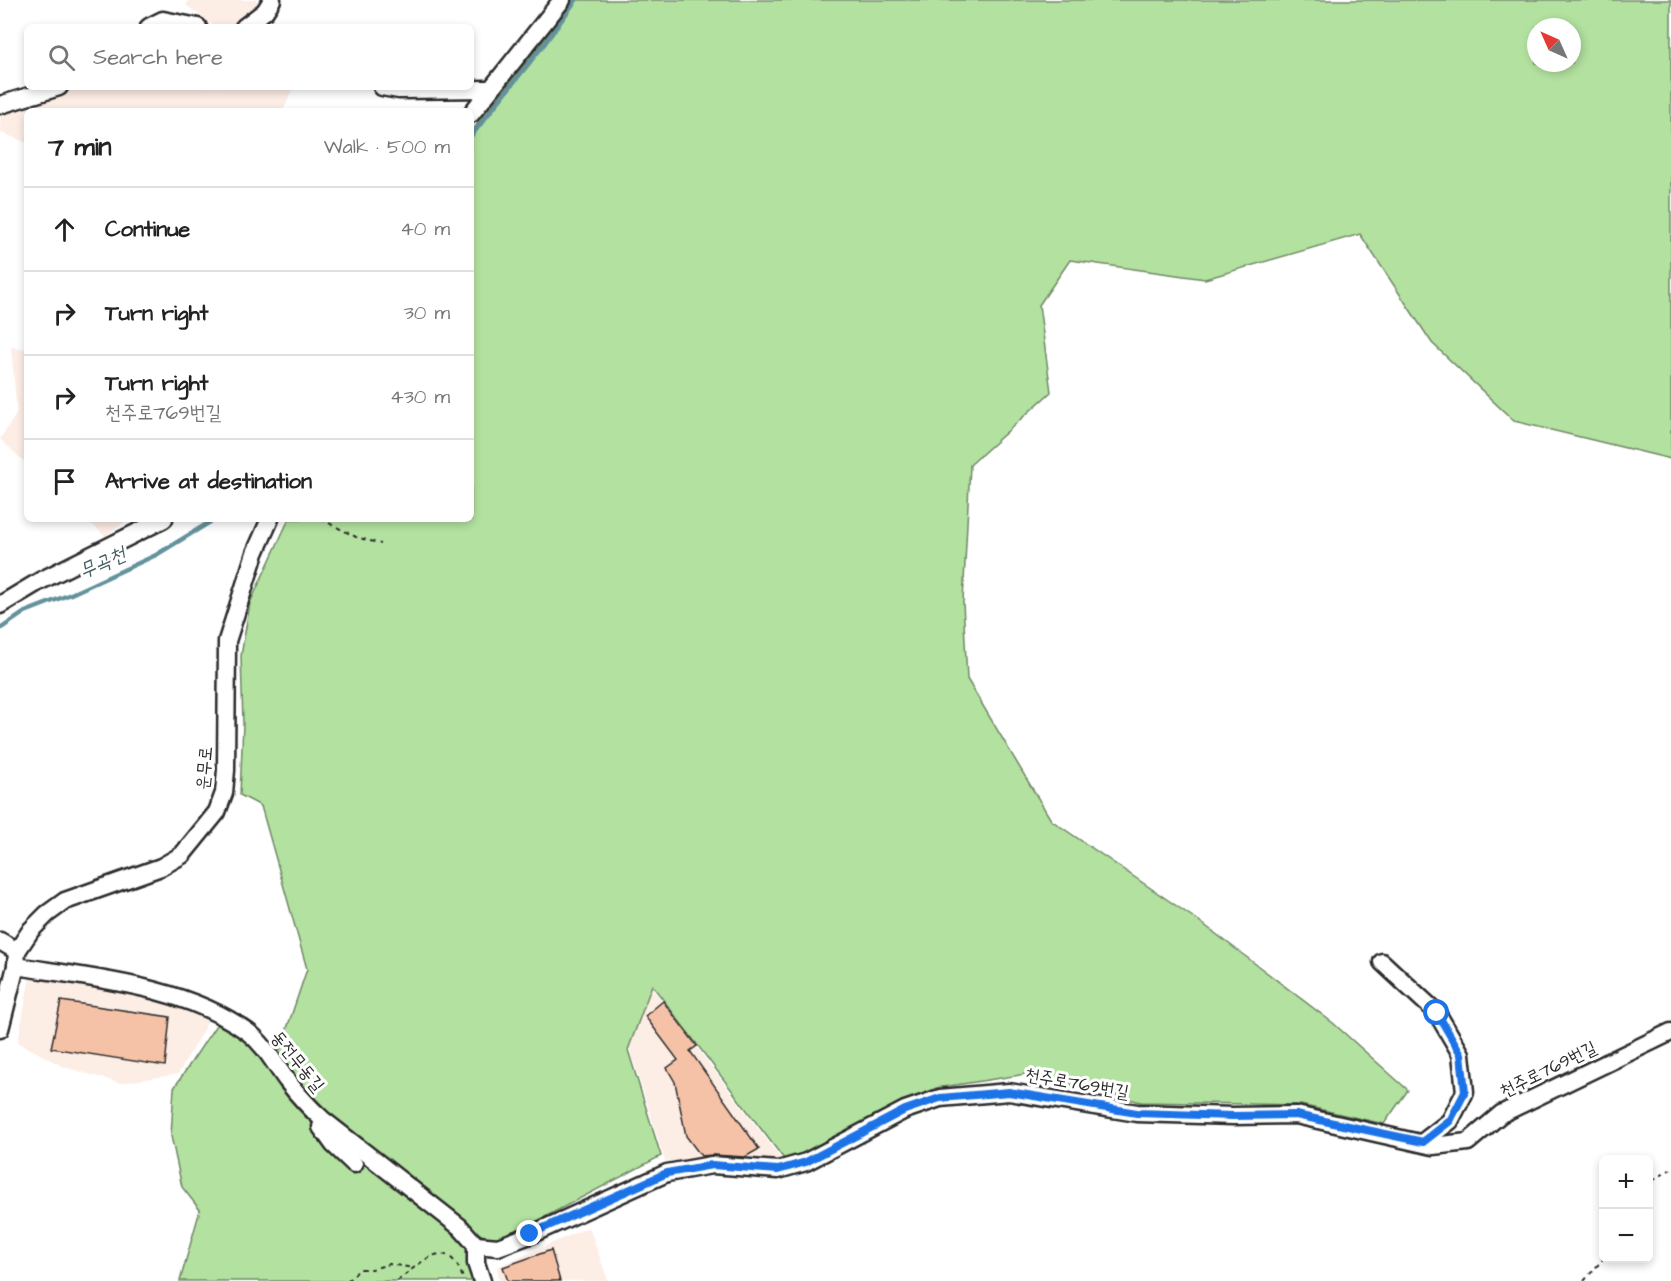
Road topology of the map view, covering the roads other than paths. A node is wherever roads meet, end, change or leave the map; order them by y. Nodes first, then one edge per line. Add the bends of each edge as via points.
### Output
1 (272, 0) edge
2 (562, 0) edge
3 (155, 24) edge
4 (183, 24) edge
5 (248, 24) edge
6 (474, 89) edge
7 (490, 89) junction
8 (49, 90) edge
9 (0, 105) edge
10 (474, 110) edge
11 (158, 522) edge
12 (269, 522) edge
13 (0, 605) edge
14 (0, 941) edge
15 (16, 958) junction
16 (1382, 962) dead end
17 (0, 1029) edge
18 (1671, 1032) edge
19 (304, 1102) junction
20 (1423, 1142) junction
21 (354, 1164) dead end
22 (476, 1245) junction
23 (482, 1281) edge

1 - 5 street
2 - 7 street
3 - 4 street via 163,20
6 - 7 street
7 - 10 street
8 - 9 street
11 - 13 street
12 - 15 street, 운무로 via 227,641 226,770 217,812 182,855 160,867 65,901 47,914 31,930
14 - 15 street
15 - 17 street, 운무로
15 - 19 street, 동전무동길 via 161,992 206,1008 249,1033
16 - 20 street via 1437,1013 1461,1054 1465,1092 1450,1121
18 - 20 street, 천주로769번길 via 1501,1114 1468,1142 1433,1146
19 - 21 street via 334,1144
19 - 22 street, 동전무동길 via 460,1227
20 - 22 street, 천주로769번길 via 1296,1115 1137,1113 1009,1092 940,1098 905,1110 806,1162 778,1170 712,1165 667,1173 498,1247
22 - 23 street

